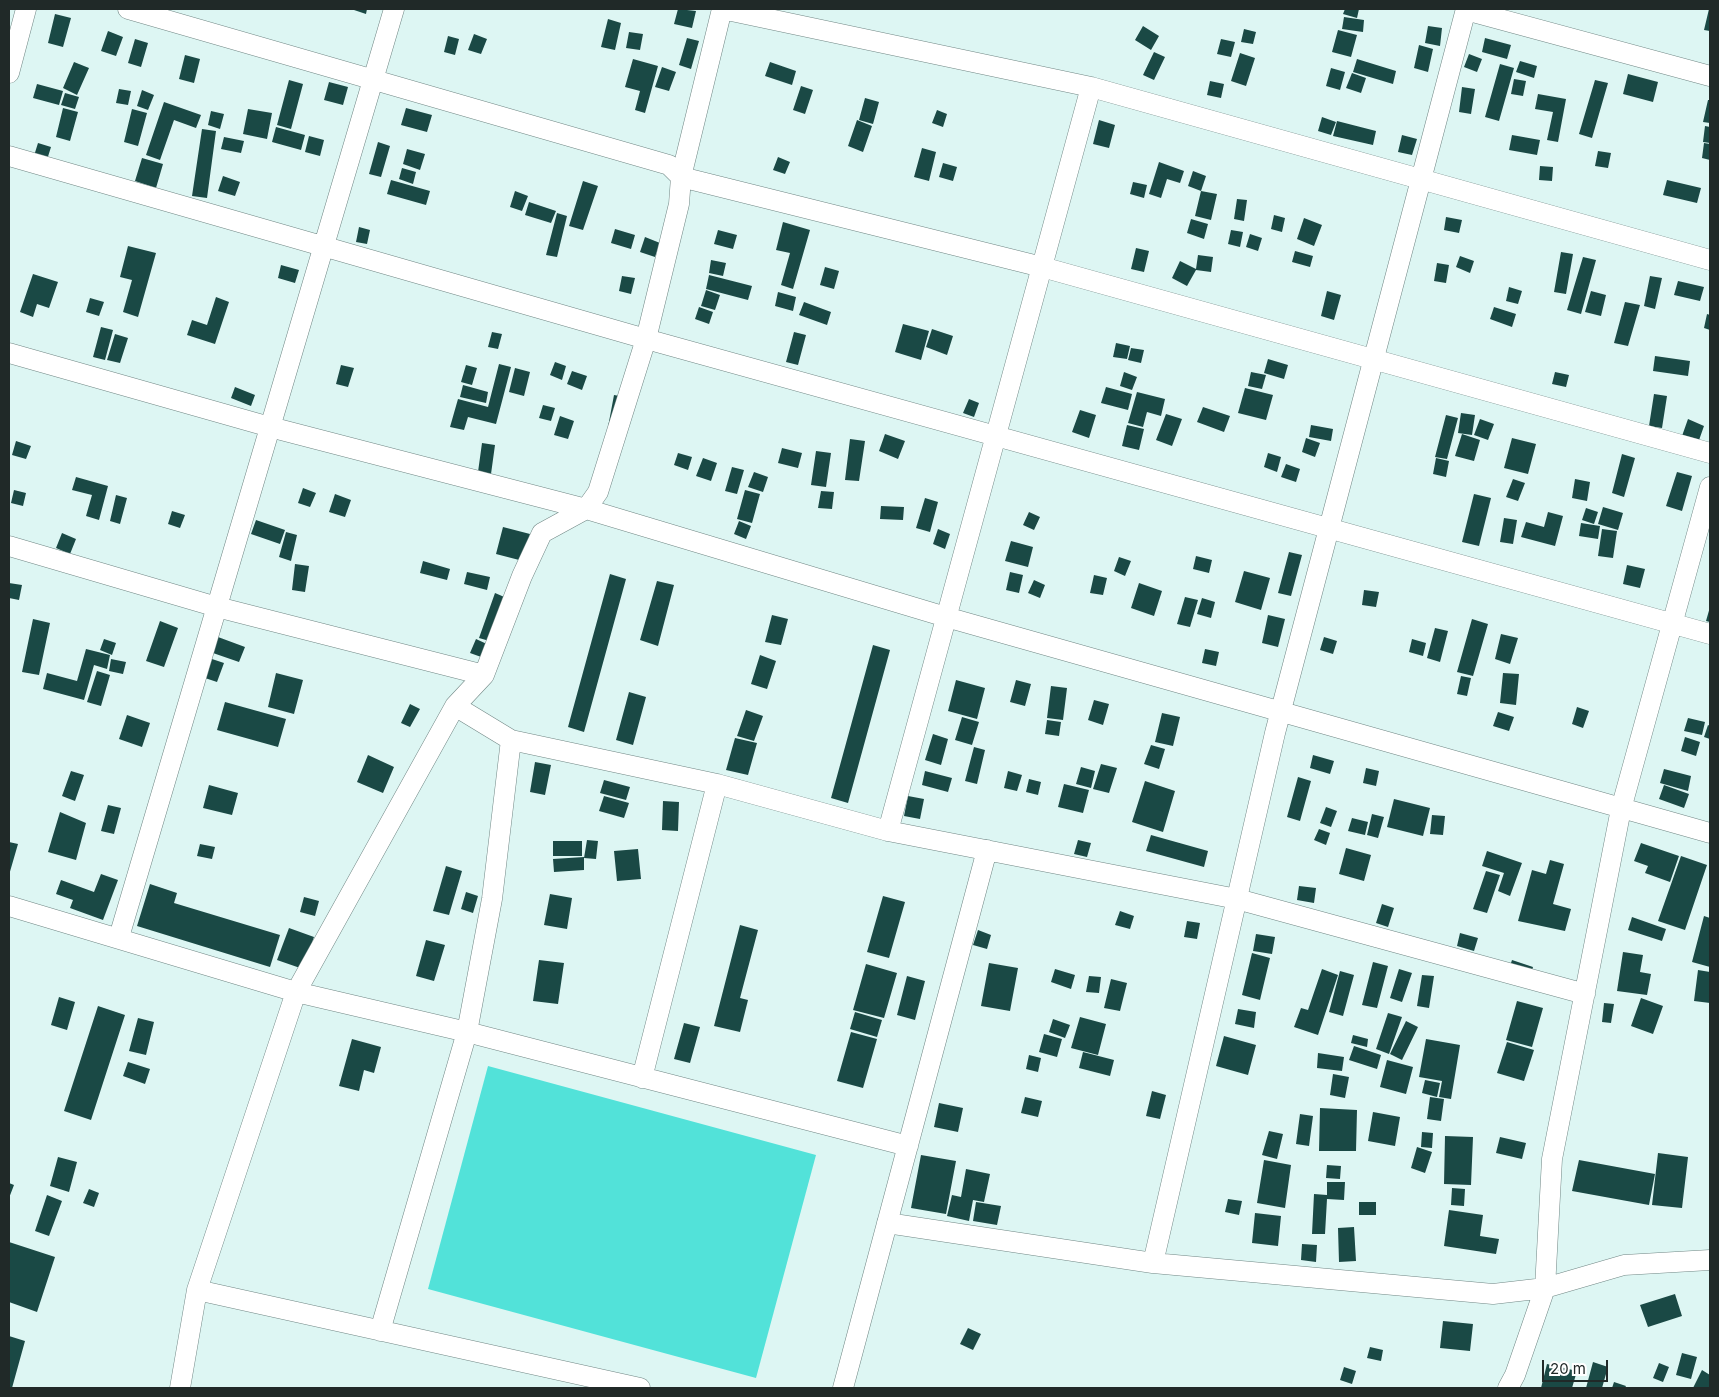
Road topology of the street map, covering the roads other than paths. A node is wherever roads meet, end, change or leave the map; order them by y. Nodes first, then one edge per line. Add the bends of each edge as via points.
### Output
1 (26, 9) edge
2 (128, 9) edge
3 (394, 9) edge
4 (1466, 10) edge
5 (9, 73) edge
6 (1710, 76) edge
7 (373, 79) junction
8 (1091, 87) junction
9 (9, 156) edge
10 (681, 177) junction
11 (1421, 179) junction
12 (324, 246) junction
13 (1710, 260) edge
14 (1042, 267) junction
15 (646, 339) junction
16 (9, 353) edge
17 (1374, 359) junction
18 (270, 427) junction
19 (996, 435) junction
20 (1710, 453) edge
21 (1710, 487) edge
22 (586, 509) junction
23 (1329, 528) junction
24 (9, 546) edge
25 (217, 607) junction
26 (946, 617) junction
27 (1673, 623) junction
28 (1710, 634) edge
29 (484, 675) junction
30 (455, 706) junction
31 (1281, 712) junction
32 (511, 740) junction
33 (717, 784) junction
34 (1621, 809) junction
35 (888, 831) junction
36 (1710, 833) edge
37 (987, 850) junction
38 (1237, 899) junction
39 (9, 906) edge
40 (119, 937) junction
41 (296, 992) junction
42 (1585, 994) junction
43 (467, 1032) junction
44 (642, 1078) junction
45 (908, 1146) junction
46 (887, 1223) junction
47 (1710, 1260) edge
48 (1154, 1263) junction
49 (1545, 1288) junction
50 (197, 1290) junction
51 (380, 1331) junction
52 (180, 1388) edge
53 (640, 1388) edge
54 (843, 1388) edge
55 (1508, 1388) edge

1 - 5 street
2 - 7 street
3 - 7 street
4 - 6 street
4 - 11 street
7 - 10 street via 669,164
7 - 12 street
8 - 10 street via 722,9
8 - 11 street
8 - 14 street
9 - 12 street
10 - 14 street
10 - 15 street via 680,204
11 - 13 street
11 - 17 street
12 - 15 street
12 - 18 street
14 - 17 street
14 - 19 street
15 - 19 street
15 - 22 street via 598,492
16 - 18 street
17 - 20 street
17 - 23 street
18 - 22 street
18 - 25 street
19 - 23 street
19 - 26 street
21 - 27 street
22 - 26 street
22 - 29 street via 542,533
23 - 27 street
23 - 31 street
24 - 25 street
25 - 29 street
25 - 40 street
26 - 31 street
26 - 35 street
27 - 28 street
27 - 34 street
29 - 30 street
30 - 32 street
30 - 41 street
31 - 34 street
31 - 38 street
32 - 33 street
32 - 43 street via 492,899
33 - 35 street
33 - 44 street
34 - 36 street
34 - 42 street
35 - 37 street
37 - 38 street
37 - 45 street
38 - 42 street
38 - 48 street
39 - 40 street
40 - 41 street
41 - 43 street
41 - 50 street
42 - 49 street via 1552,1159
43 - 44 street
43 - 51 street
44 - 45 street
45 - 46 street
46 - 48 street
46 - 54 street
47 - 49 street via 1624,1265
48 - 49 street via 1493,1294
49 - 55 street
50 - 51 street
50 - 52 street
51 - 53 street

